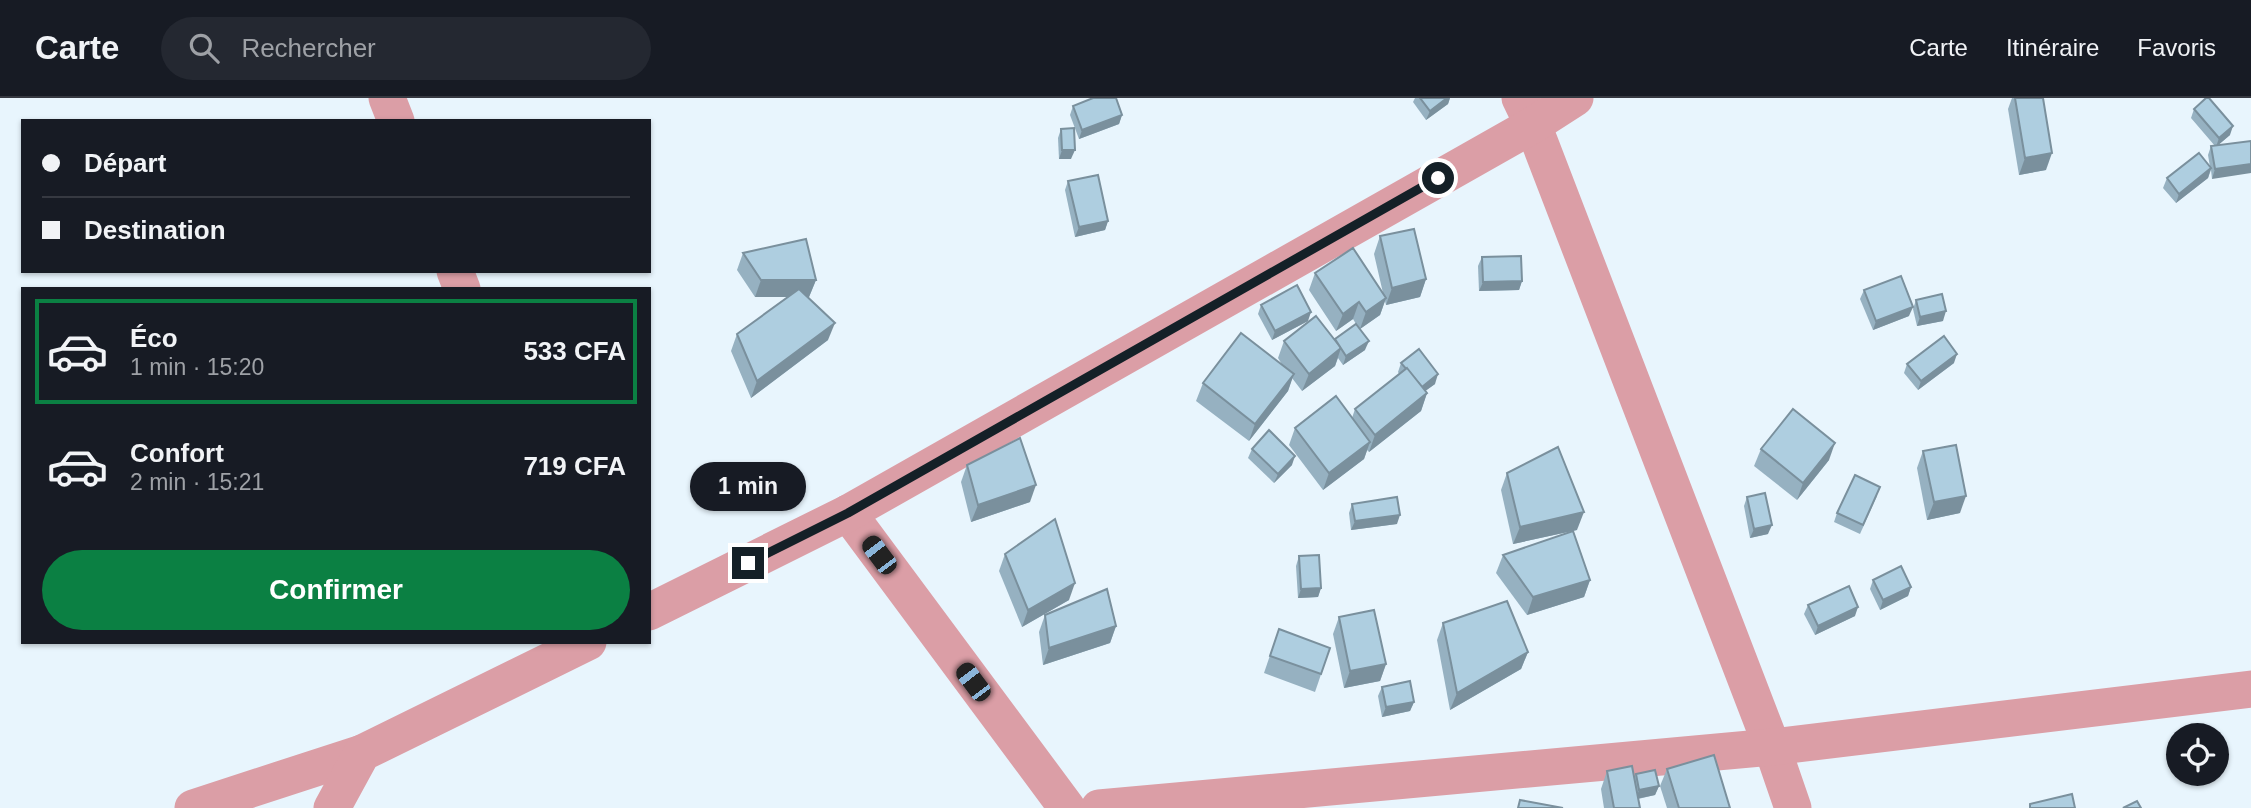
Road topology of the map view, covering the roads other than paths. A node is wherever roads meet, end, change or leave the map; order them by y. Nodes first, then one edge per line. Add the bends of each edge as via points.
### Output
1 (387, 98) edge
2 (1575, 98) edge
3 (1526, 111) edge
4 (395, 119) edge
5 (848, 513) junction
6 (651, 611) edge
7 (584, 644) edge
8 (2251, 689) edge
9 (1772, 747) junction
10 (362, 753) junction
11 (193, 808) edge
12 (332, 808) edge
13 (1068, 808) edge
14 (1099, 808) edge
15 (1793, 808) edge

1 - 4 street
2 - 3 street
3 - 5 street
3 - 9 street
5 - 6 street
5 - 13 street
7 - 10 street
8 - 9 street
9 - 14 street
9 - 15 street
10 - 11 street
10 - 12 street

